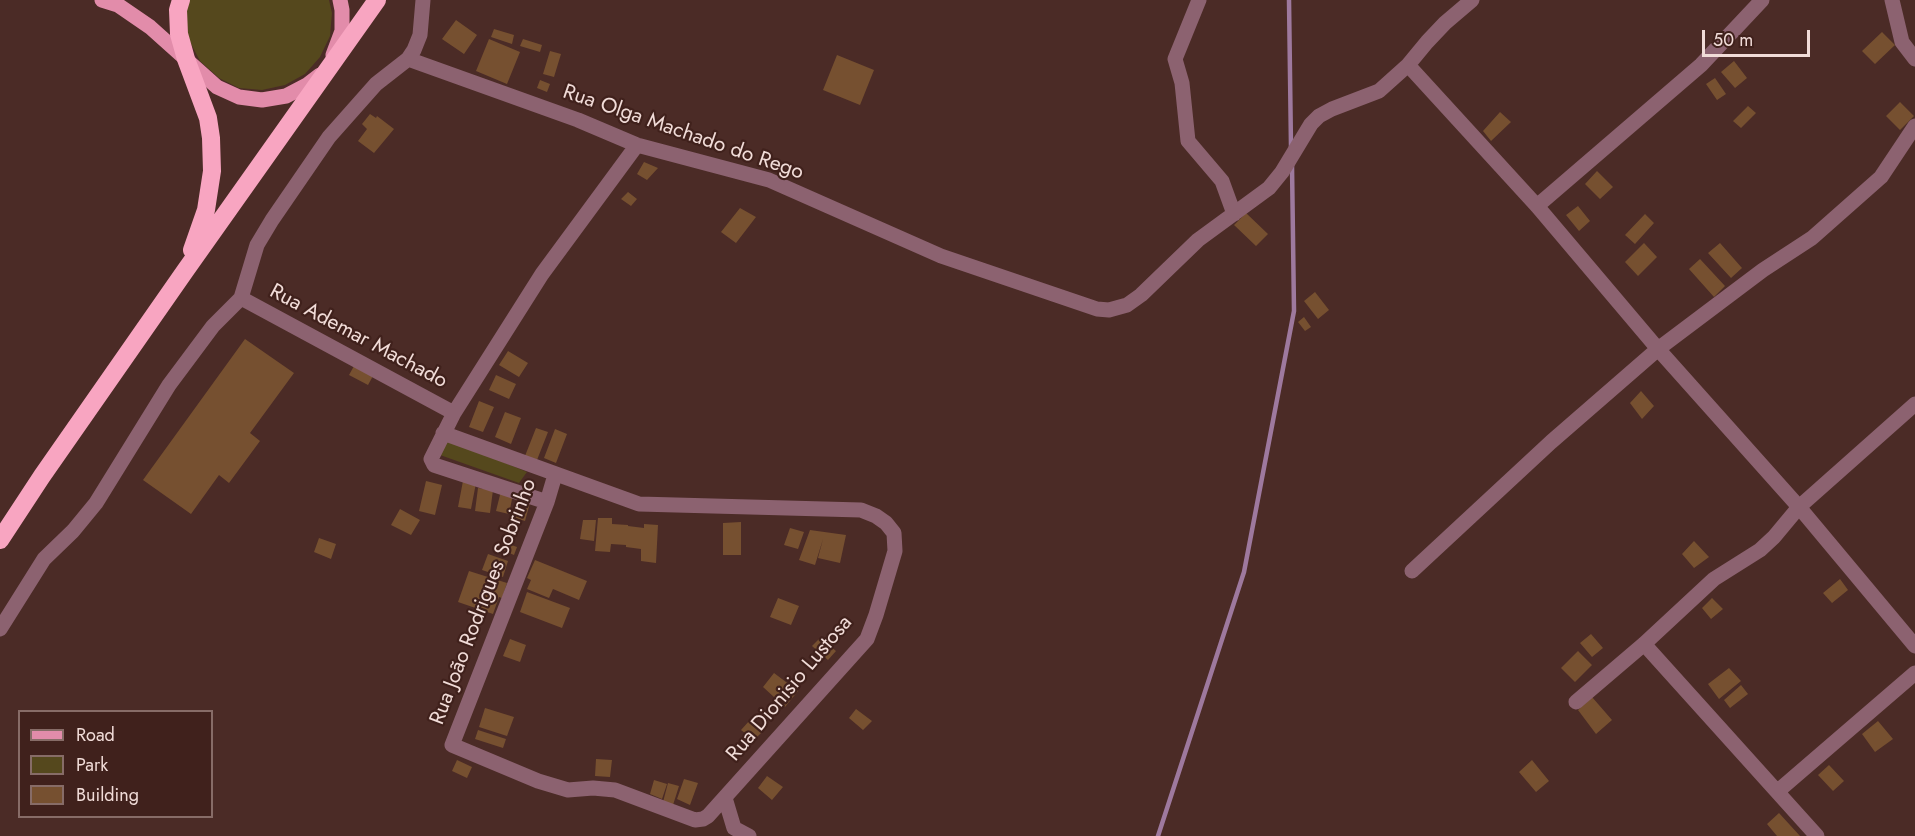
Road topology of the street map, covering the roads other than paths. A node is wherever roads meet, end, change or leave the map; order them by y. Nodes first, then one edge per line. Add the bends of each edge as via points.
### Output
1 (102, 0) edge
2 (181, 0) edge
3 (340, 0) edge
4 (377, 0) edge
5 (423, 0) edge
6 (1200, 0) edge
7 (1472, 0) edge
8 (1762, 0) edge
9 (1892, 0) edge
10 (186, 59) junction
11 (408, 59) junction
12 (1915, 59) edge
13 (1408, 65) junction
14 (327, 70) junction
15 (1915, 126) edge
16 (638, 145) junction
17 (1251, 203) junction
18 (1537, 206) junction
19 (1234, 214) junction
20 (185, 271) junction
21 (241, 298) junction
22 (1658, 349) junction
23 (1915, 404) edge
24 (454, 413) junction
25 (442, 433) junction
26 (555, 475) junction
27 (547, 502) junction
28 (1799, 507) junction
29 (0, 540) edge
30 (1413, 571) dead end
31 (0, 629) edge
32 (1644, 644) junction
33 (1915, 646) edge
34 (1915, 673) edge
35 (1576, 702) dead end
36 (1778, 791) junction
37 (724, 798) junction
38 (692, 819) joint
39 (749, 836) edge
40 (1817, 836) edge

1 - 10 main road via 118,5
2 - 10 highway via 179,34
3 - 14 main road via 342,31
4 - 14 highway
5 - 11 street via 420,35
6 - 17 street via 1200,11 1184,44 1182,90 1204,159 1229,188
6 - 19 street via 1175,59 1182,83 1188,141 1222,181
7 - 13 street, Rua Olga Machado do Rego
8 - 18 street via 1693,72
9 - 12 street via 1902,42
10 - 14 main road via 217,87 239,97 262,100 286,96
10 - 20 highway via 208,117 213,171 207,210
11 - 16 street, Rua Olga Machado do Rego
11 - 21 street via 376,84 329,137 257,245
13 - 17 street, Rua Olga Machado do Rego via 1379,91 1319,116 1282,172
13 - 18 street
14 - 20 highway
15 - 22 street via 1881,177 1812,238
16 - 19 street, Rua Olga Machado do Rego via 769,180 941,256 1097,309 1117,309 1141,296 1186,251
16 - 24 street via 542,274
17 - 19 street, Rua Olga Machado do Rego
18 - 22 street
20 - 29 highway
21 - 24 street, Rua Ademar Machado
21 - 31 street via 213,326 169,384 96,503 44,559
22 - 28 street
22 - 30 street
23 - 28 street
24 - 25 street
25 - 26 street
25 - 27 street via 430,459 434,465
26 - 27 street, Rua João Rodrigues Sobrinho
26 - 37 street, Rua Dionisio Lustosa via 649,506 861,510 876,516 894,533 895,551 867,639
27 - 38 street, Rua João Rodrigues Sobrinho via 452,745 548,784 568,790 615,790
28 - 32 street via 1760,550 1714,579
28 - 33 street
32 - 35 street
32 - 36 street
34 - 36 street
36 - 40 street
37 - 38 street, Rua Dionisio Lustosa via 708,816
37 - 39 street via 734,828

